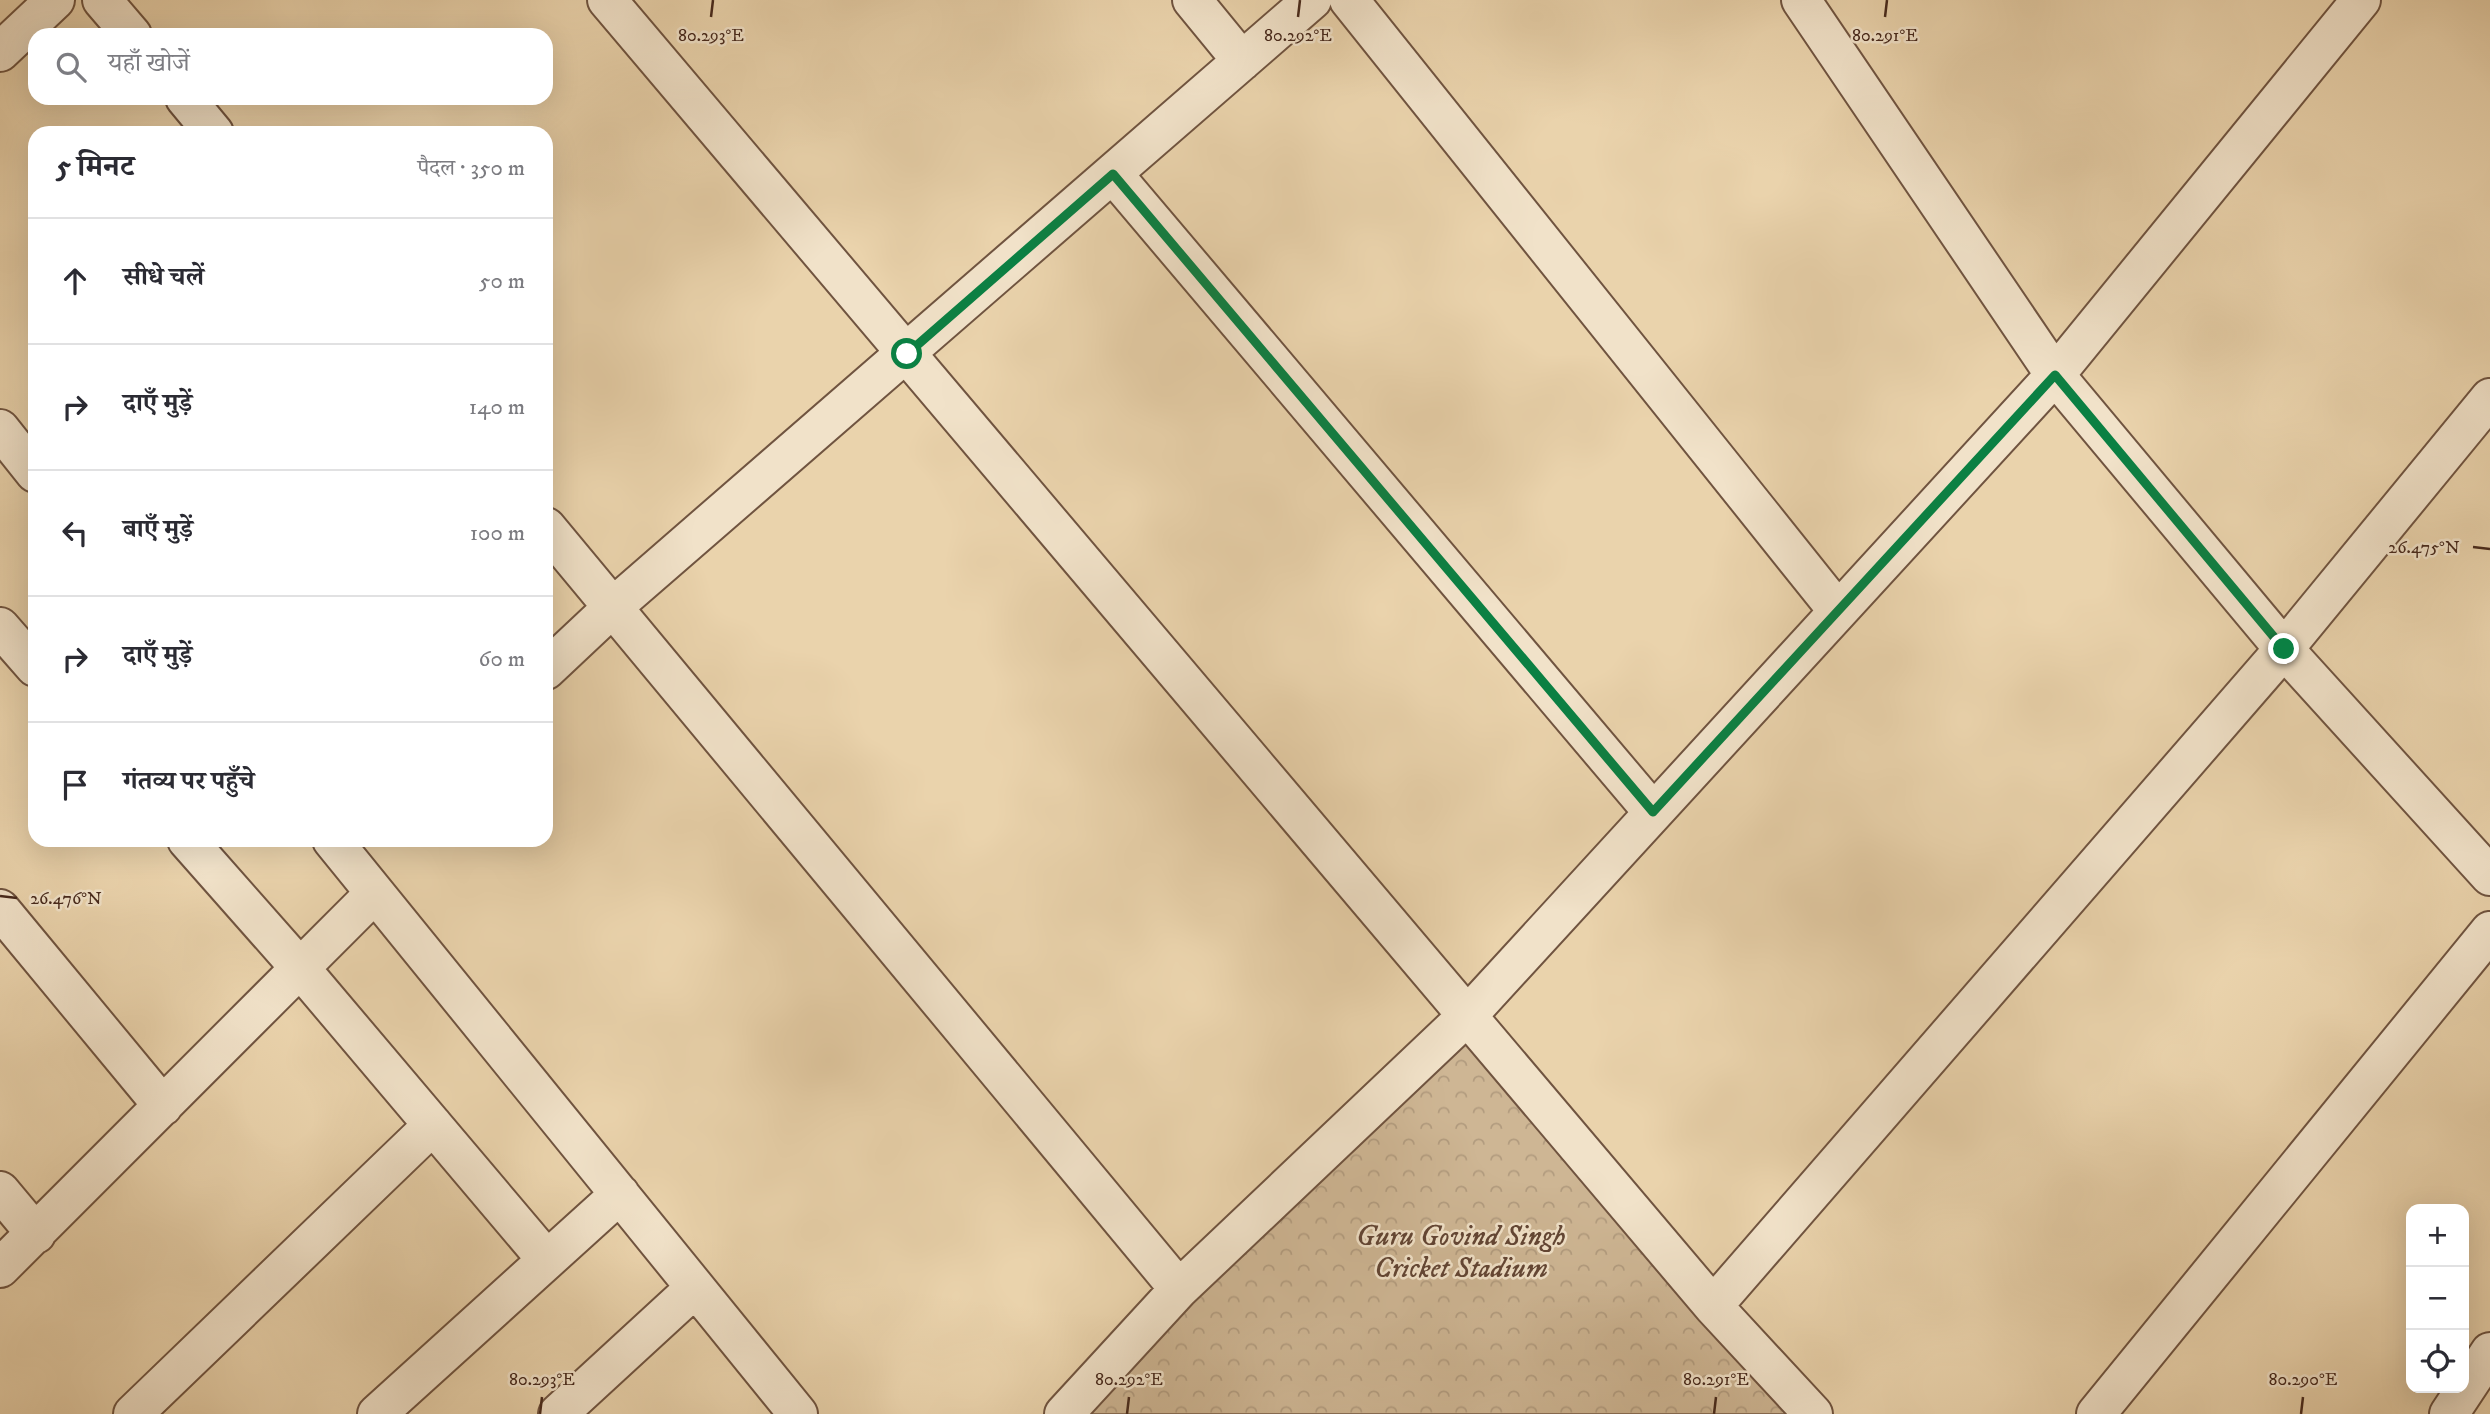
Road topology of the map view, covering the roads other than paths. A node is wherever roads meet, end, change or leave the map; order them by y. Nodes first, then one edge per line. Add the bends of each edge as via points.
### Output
1 (55, 0) edge
2 (102, 0) edge
3 (607, 0) edge
4 (1192, 0) edge
5 (1312, 0) edge
6 (1349, 0) edge
7 (1801, 0) edge
8 (2361, 0) edge
9 (126, 28) edge
10 (0, 52) edge
11 (1242, 61) junction
12 (191, 105) edge
13 (208, 126) edge
14 (1113, 174) junction
15 (907, 354) junction
16 (2055, 375) junction
17 (2490, 398) edge
18 (0, 429) edge
19 (28, 464) edge
20 (553, 535) edge
21 (613, 607) junction
22 (1838, 611) junction
23 (0, 627) edge
24 (2284, 649) junction
25 (28, 659) edge
26 (553, 663) edge
27 (1653, 812) junction
28 (193, 847) edge
29 (349, 847) edge
30 (2490, 876) edge
31 (375, 893) junction
32 (0, 909) edge
33 (2490, 931) edge
34 (300, 968) junction
35 (1468, 1015) junction
36 (163, 1106) junction
37 (433, 1125) junction
38 (0, 1191) edge
39 (620, 1194) junction
40 (36, 1234) junction
41 (547, 1260) junction
42 (0, 1268) edge
43 (695, 1288) junction
44 (1180, 1289) junction
45 (1713, 1306) junction
46 (2490, 1352) edge
47 (133, 1414) edge
48 (377, 1414) edge
49 (558, 1414) edge
50 (798, 1414) edge
51 (1065, 1414) edge
52 (1813, 1414) edge
53 (2096, 1414) edge
54 (2449, 1414) edge

1 - 10 street
2 - 9 street
3 - 15 street
4 - 11 street
5 - 11 street
6 - 22 street
7 - 16 street
8 - 16 street
11 - 14 street
12 - 13 street
14 - 15 street
14 - 27 street
15 - 21 street
15 - 35 street
16 - 22 street
16 - 24 street
17 - 24 street
18 - 19 street
20 - 21 street
21 - 26 street
21 - 44 street
22 - 27 street
23 - 25 street
24 - 30 street
24 - 45 street
27 - 35 street
28 - 34 street
29 - 31 street
31 - 34 street
31 - 39 street
32 - 36 street
33 - 53 street
34 - 36 street
34 - 37 street
35 - 44 street
35 - 45 street
36 - 40 street
37 - 41 street
37 - 47 street
38 - 40 street
39 - 41 street
39 - 43 street
40 - 42 street
41 - 48 street
43 - 49 street
43 - 50 street
44 - 51 street
45 - 52 street
46 - 54 street

